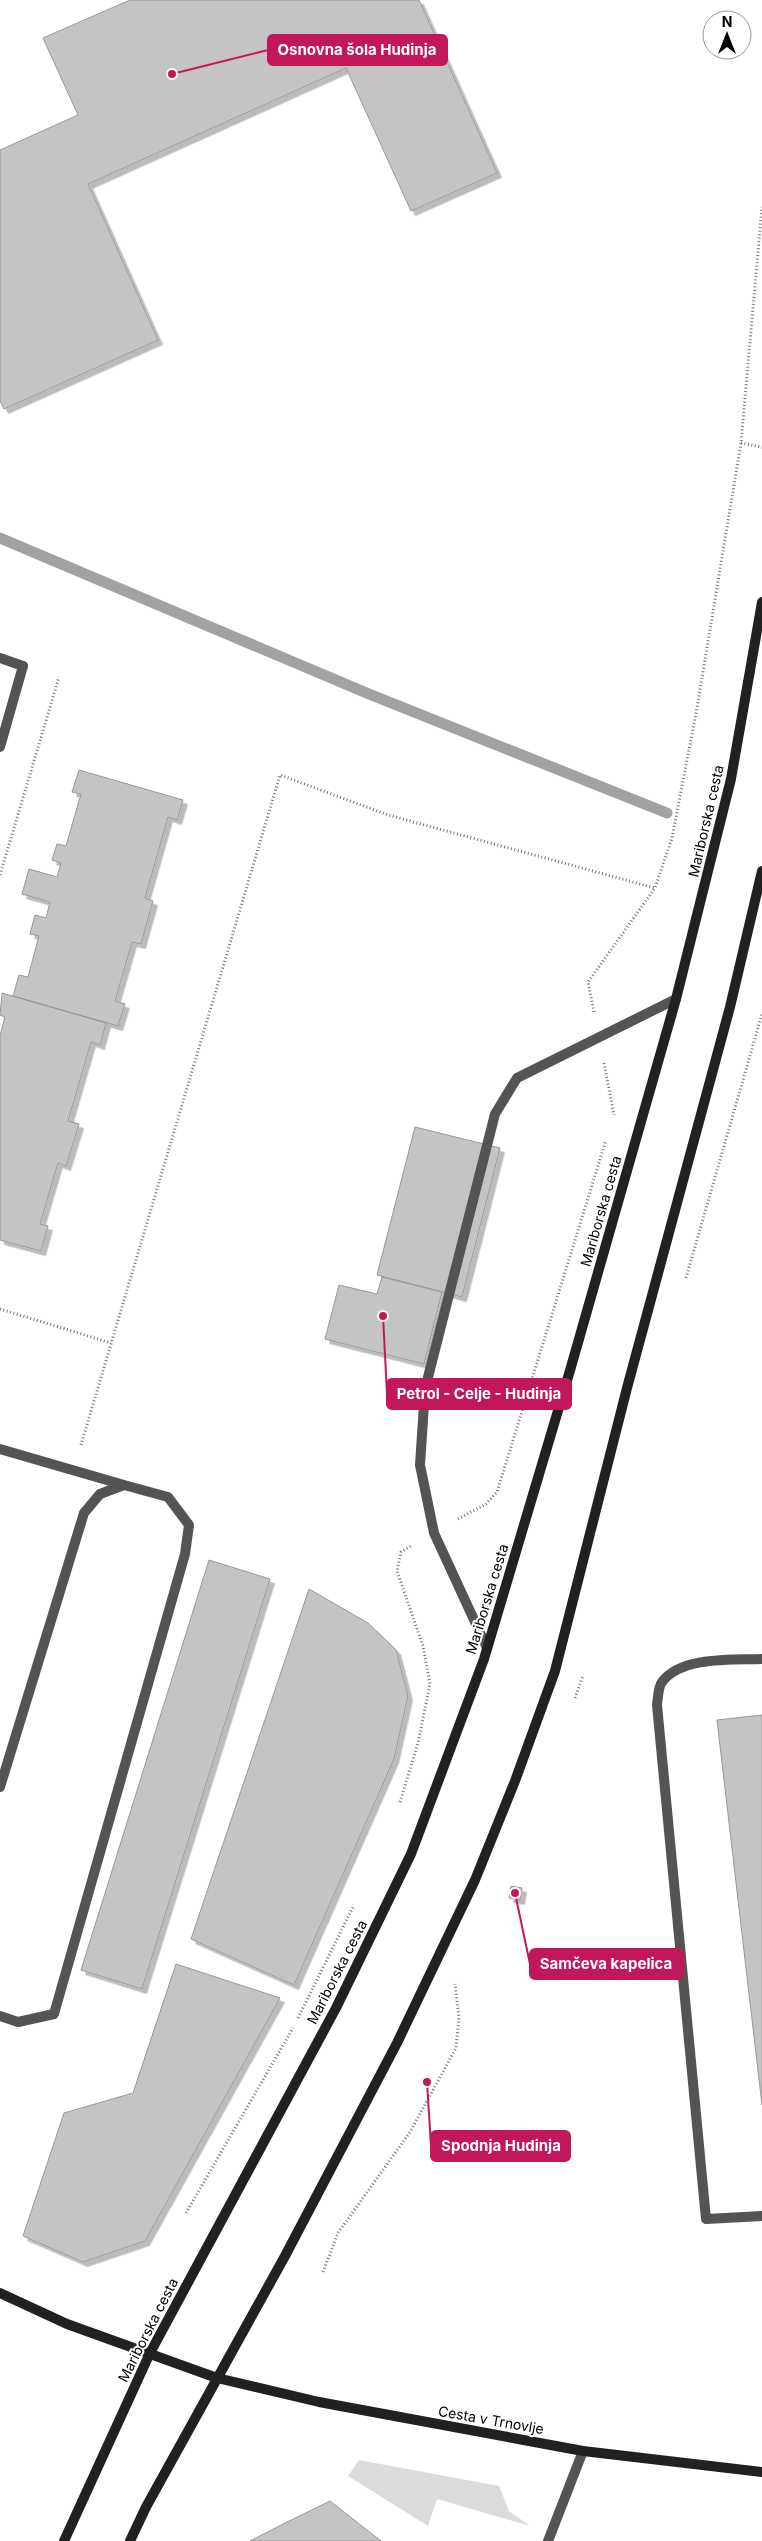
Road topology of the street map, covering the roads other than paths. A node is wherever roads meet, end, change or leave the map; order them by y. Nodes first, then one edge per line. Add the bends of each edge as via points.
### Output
1 (762, 602) edge
2 (0, 658) edge
3 (0, 747) edge
4 (762, 872) edge
5 (676, 999) junction
6 (0, 1449) edge
7 (124, 1484) junction
8 (487, 1648) junction
9 (762, 1660) edge
10 (0, 1786) edge
11 (0, 2016) edge
12 (762, 2216) edge
13 (0, 2293) edge
14 (150, 2353) junction
15 (217, 2378) junction
16 (583, 2451) junction
17 (762, 2472) edge
18 (64, 2541) edge
19 (130, 2541) edge
20 (548, 2541) edge

1 - 5 main road, Mariborska cesta via 731,779
2 - 3 street via 23,666
4 - 15 main road via 730,1007 555,1670 475,1880 397,2043
5 - 8 main road, Mariborska cesta
5 - 8 street via 517,1078 495,1114 425,1388 420,1466 434,1532
6 - 7 street
7 - 10 street via 100,1494 84,1513
7 - 11 street via 168,1497 189,1525 185,1554 54,2014 18,2022
8 - 14 main road, Mariborska cesta via 412,1854 336,2008
9 - 12 street via 707,1661 675,1670 661,1683 657,1705 706,2219
13 - 14 main road, Cesta v Trnovlje via 67,2324
14 - 15 main road, Cesta v Trnovlje
14 - 18 main road, Mariborska cesta
15 - 16 main road, Cesta v Trnovlje via 319,2402
15 - 19 main road
16 - 17 main road, Cesta v Trnovlje
16 - 20 street

